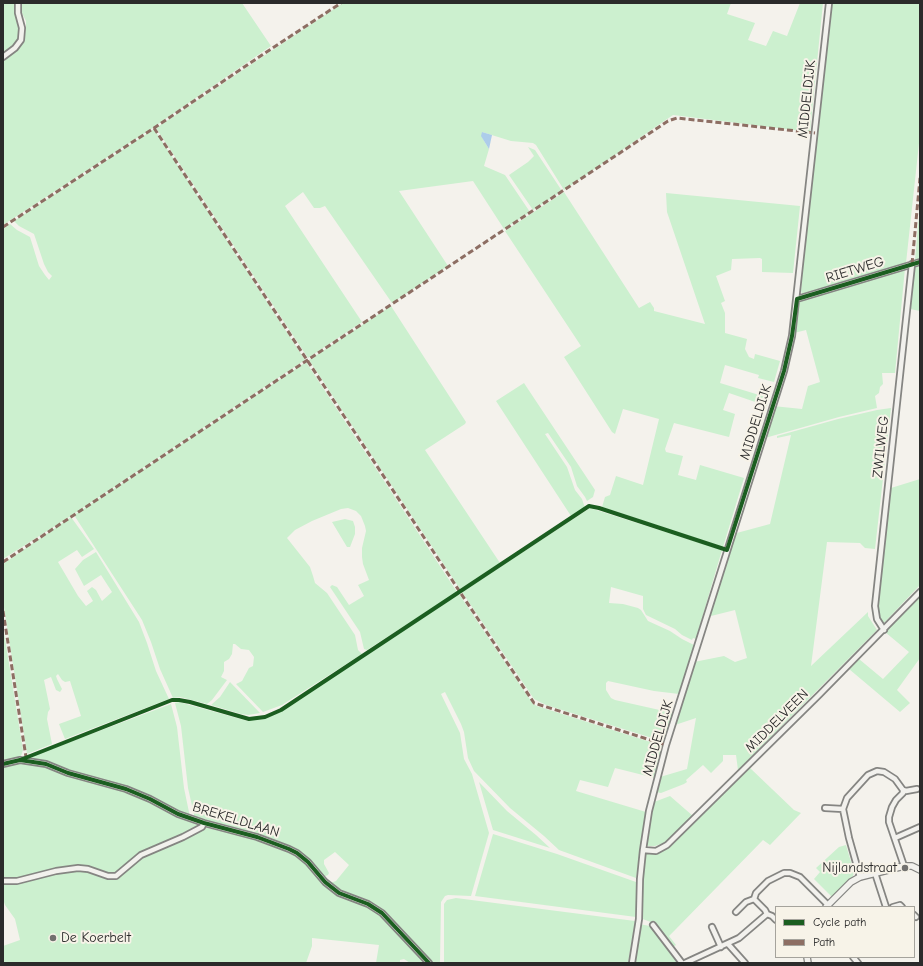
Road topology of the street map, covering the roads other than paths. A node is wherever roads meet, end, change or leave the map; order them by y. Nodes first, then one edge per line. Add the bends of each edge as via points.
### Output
1 (18, 3) edge
2 (829, 3) edge
3 (3, 57) edge
4 (920, 262) edge
5 (912, 264) junction
6 (797, 299) junction
7 (920, 592) edge
8 (884, 630) junction
9 (3, 764) edge
10 (917, 789) dead end
11 (903, 790) junction
12 (825, 808) dead end
13 (843, 809) junction
14 (204, 823) junction
15 (920, 827) edge
16 (895, 838) junction
17 (643, 850) junction
18 (904, 866) junction
19 (920, 870) edge
20 (875, 873) junction
21 (860, 878) junction
22 (3, 881) edge
23 (754, 899) junction
24 (827, 906) edge
25 (886, 906) edge
26 (736, 912) dead end
27 (767, 914) junction
28 (775, 919) edge
29 (653, 925) dead end
30 (712, 927) dead end
31 (728, 944) junction
32 (721, 947) junction
33 (429, 963) edge
34 (632, 963) edge
35 (684, 963) edge
36 (745, 963) edge

1 - 3 street via 21,40
2 - 6 street, MIDDELDIJK
4 - 5 street, RIETWEG
5 - 6 street, RIETWEG
5 - 8 street, ZWILWEG via 875,606 877,618
6 - 17 street, MIDDELDIJK via 784,371 666,745 649,811
7 - 8 street, MIDDELVEEN
8 - 17 street, MIDDELVEEN via 667,845 656,851
9 - 14 street, BREKELDLAAN via 20,760 46,764 126,789 178,814
10 - 11 street
11 - 13 street via 895,779 878,771 868,775 861,782 847,798
11 - 16 street via 889,816
12 - 13 street
13 - 21 street
14 - 22 street, BREKELDLAAN via 202,827 183,837 141,855 116,876 78,868 17,881
14 - 33 street, BREKELDLAAN via 257,837 297,853 339,893 368,904 382,913
15 - 16 street
16 - 18 street
17 - 34 street, MIDDELDIJK via 639,919
18 - 19 street
18 - 20 street
20 - 21 street
20 - 25 street
21 - 24 street via 851,882
23 - 24 street via 756,893 772,879 790,873 802,879
23 - 26 street via 746,902
23 - 27 street
27 - 28 street
27 - 31 street
29 - 35 street
30 - 32 street
31 - 32 street
31 - 36 street
32 - 35 street

